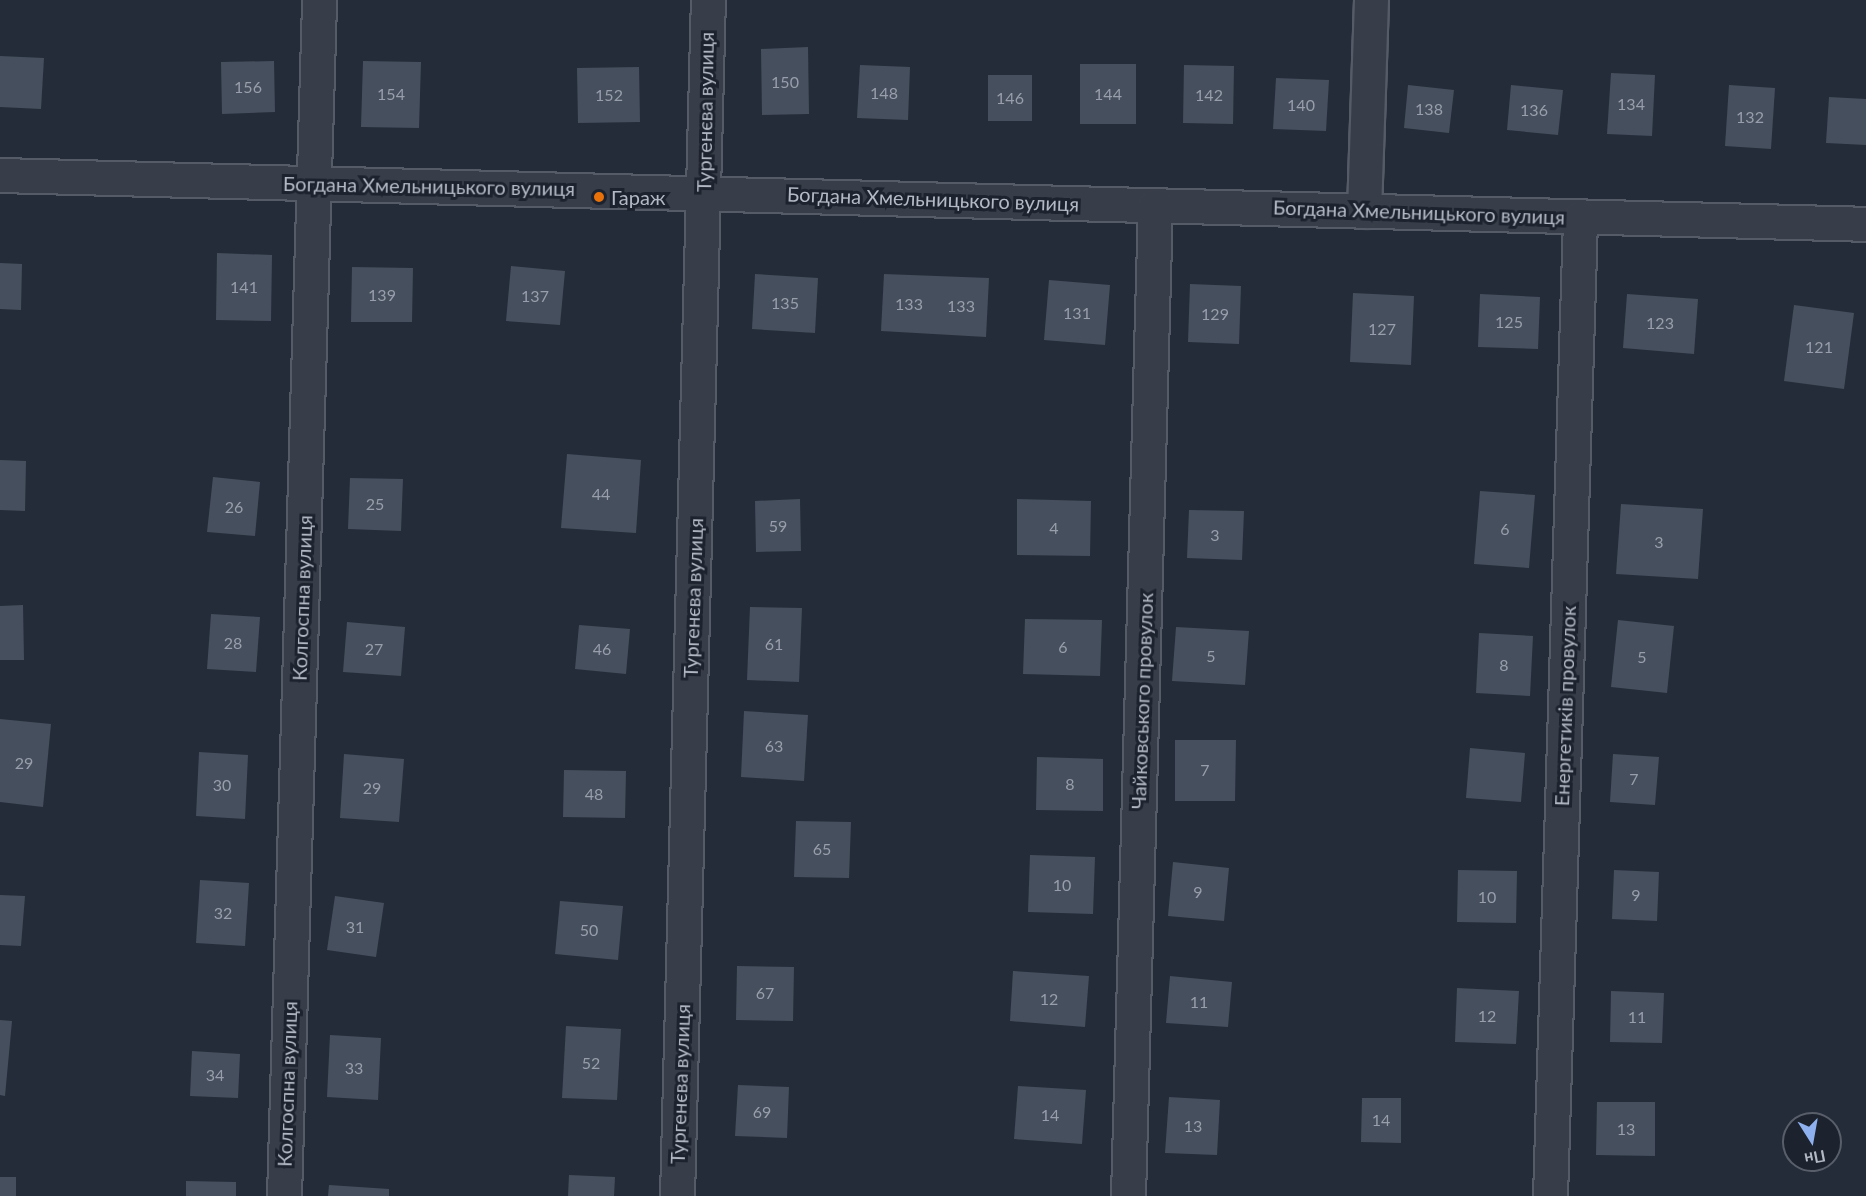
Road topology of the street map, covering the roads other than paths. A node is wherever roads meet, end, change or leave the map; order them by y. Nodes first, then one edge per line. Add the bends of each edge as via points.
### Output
1 (319, 0) edge
2 (708, 0) edge
3 (1371, 0) edge
4 (0, 175) edge
5 (314, 183) junction
6 (703, 193) junction
7 (1155, 205) junction
8 (1364, 211) junction
9 (1580, 217) junction
10 (1866, 224) edge
11 (284, 1196) edge
12 (677, 1196) edge
13 (1128, 1196) edge
14 (1550, 1196) edge

1 - 5 street, Колгоспна вулиця
2 - 6 street, Тургенєва вулиця
3 - 8 street
4 - 5 street, Богдана Хмельницького вулиця
5 - 6 street, Богдана Хмельницького вулиця
5 - 11 street, Колгоспна вулиця
6 - 7 street, Богдана Хмельницького вулиця
6 - 12 street, Тургенєва вулиця
7 - 8 street, Богдана Хмельницького вулиця
7 - 13 street, Чайковського провулок
8 - 9 street, Богдана Хмельницького вулиця
9 - 10 street, Богдана Хмельницького вулиця
9 - 14 street, Енергетиків провулок

